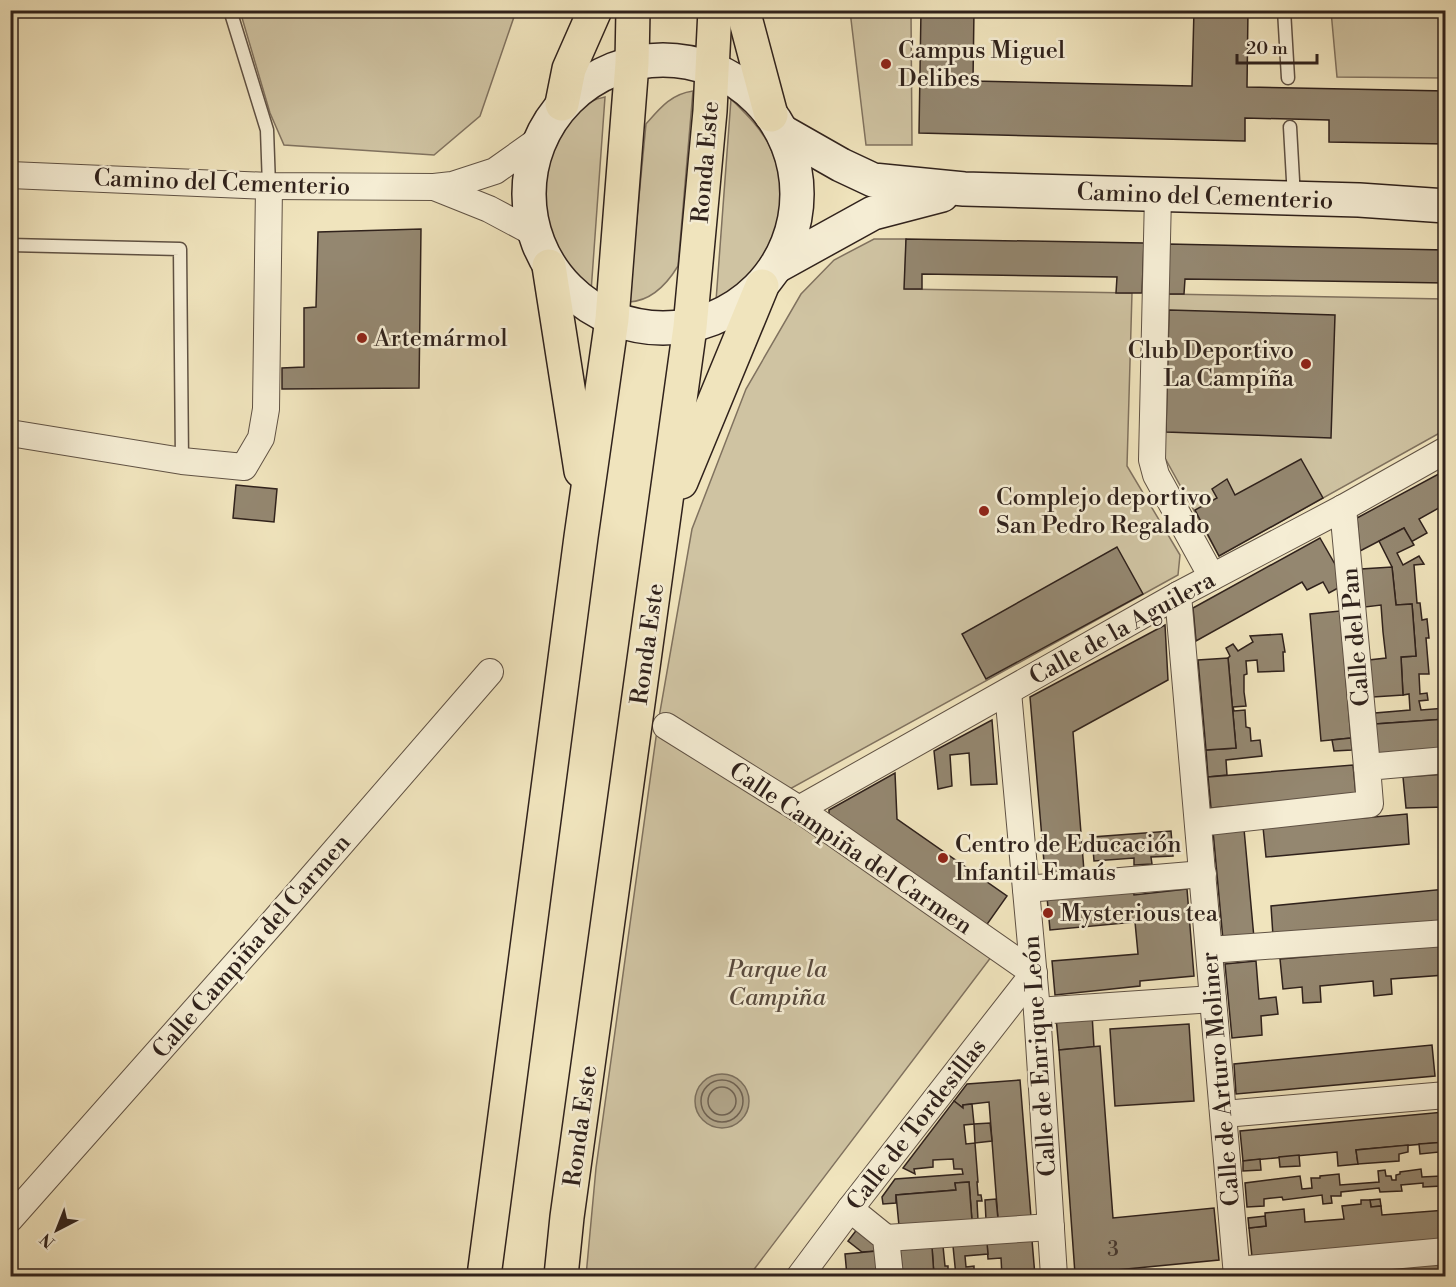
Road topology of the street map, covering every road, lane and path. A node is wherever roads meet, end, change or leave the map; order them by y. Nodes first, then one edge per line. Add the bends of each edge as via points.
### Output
1 (230, 10) edge
2 (595, 10) edge
3 (633, 10) edge
4 (715, 10) edge
5 (743, 10) edge
6 (1284, 10) edge
7 (632, 63) junction
8 (711, 69) junction
9 (1288, 78) dead end
10 (562, 104) junction
11 (777, 123) junction
12 (1290, 127) dead end
13 (540, 139) junction
14 (10, 175) edge
15 (269, 186) junction
16 (434, 187) junction
17 (964, 189) junction
18 (1158, 195) junction
19 (1294, 198) junction
20 (1446, 206) edge
21 (534, 233) junction
22 (10, 245) edge
23 (549, 266) junction
24 (770, 276) junction
25 (612, 319) junction
26 (690, 327) junction
27 (10, 433) edge
28 (1446, 450) edge
29 (182, 461) junction
30 (586, 501) junction
31 (1343, 508) junction
32 (664, 523) junction
33 (1212, 577) junction
34 (1178, 595) junction
35 (490, 672) dead end
36 (1008, 692) junction
37 (666, 726) dead end
38 (1446, 760) edge
39 (1367, 767) junction
40 (799, 809) junction
41 (1198, 823) junction
42 (1203, 874) junction
43 (1026, 889) junction
44 (1446, 933) edge
45 (1209, 950) junction
46 (1034, 973) junction
47 (1214, 999) junction
48 (1037, 1011) junction
49 (1446, 1095) edge
50 (1224, 1114) junction
51 (850, 1209) junction
52 (10, 1219) edge
53 (1051, 1227) junction
54 (886, 1238) junction
55 (1446, 1251) edge
56 (1237, 1273) edge
57 (484, 1276) edge
58 (561, 1276) edge
59 (800, 1276) edge
60 (890, 1276) edge
61 (1054, 1276) edge

1 - 15 lane via 267,130
2 - 10 highway via 569,69
3 - 7 highway
4 - 8 highway, Ronda Este
5 - 11 highway
6 - 9 lane
7 - 8 main road, Camino del Cementerio via 672,60
7 - 10 main road, Camino del Cementerio via 594,78
7 - 25 highway
8 - 11 main road, Camino del Cementerio via 750,91
8 - 26 highway, Ronda Este
10 - 13 main road, Camino del Cementerio
11 - 17 main road, Camino del Cementerio via 841,165 873,180
11 - 24 main road via 793,159 798,196 793,232
12 - 19 lane
13 - 16 street, Camino del Cementerio via 495,171
13 - 21 main road, Camino del Cementerio via 528,185
14 - 15 street, Camino del Cementerio
15 - 16 street, Camino del Cementerio
15 - 29 street via 266,410 261,438 244,467
16 - 21 street, Camino del Cementerio
17 - 18 main road, Camino del Cementerio
17 - 24 main road, Camino del Cementerio via 873,213
18 - 19 main road, Camino del Cementerio
18 - 33 street via 1152,460 1156,475
19 - 20 main road, Camino del Cementerio
21 - 23 main road, Camino del Cementerio
22 - 29 lane via 180,249
23 - 25 main road, Camino del Cementerio via 576,297
23 - 30 highway
24 - 26 main road, Camino del Cementerio via 729,312
24 - 32 highway
25 - 26 main road, Camino del Cementerio via 650,328
25 - 30 highway
26 - 32 highway, Ronda Este
27 - 29 street
28 - 31 street, Calle de la Aguilera
30 - 57 highway
31 - 33 street, Calle de la Aguilera
31 - 39 street, Calle del Pan
32 - 58 highway, Ronda Este
33 - 34 street, Calle de la Aguilera
34 - 36 street, Calle de la Aguilera
34 - 41 street, Calle de Arturo Moliner
35 - 52 street, Calle Campiña del Carmen
36 - 40 street, Calle de la Aguilera
36 - 43 street, Calle de Enrique León
37 - 40 street, Calle Campiña del Carmen
38 - 39 street
39 - 41 street, Calle del Pan via 1370,804
40 - 46 street, Calle Campiña del Carmen
41 - 42 street, Calle de Arturo Moliner
42 - 43 street
42 - 45 street, Calle de Arturo Moliner
43 - 46 street, Calle de Enrique León
44 - 45 street
45 - 47 street, Calle de Arturo Moliner
46 - 48 street, Calle de Enrique León
46 - 51 street, Calle de Tordesillas
47 - 48 street
47 - 50 street, Calle de Arturo Moliner
48 - 53 street, Calle de Enrique León
49 - 50 street
50 - 56 street, Calle de Arturo Moliner
51 - 54 street
51 - 59 street, Calle de Tordesillas
53 - 54 street
53 - 61 street, Calle de Enrique León
54 - 60 street
55 - 56 street

